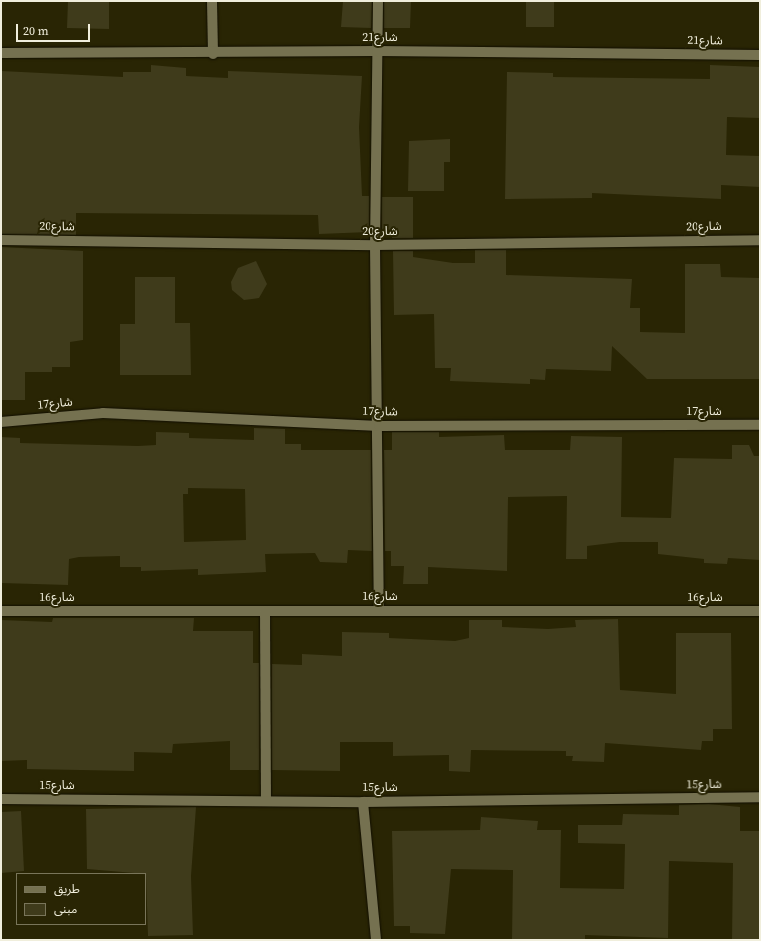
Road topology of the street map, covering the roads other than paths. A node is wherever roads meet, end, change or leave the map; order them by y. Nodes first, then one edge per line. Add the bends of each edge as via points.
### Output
1 (212, 1) edge
2 (378, 1) edge
3 (377, 51) junction
4 (1, 52) edge
5 (213, 54) junction
6 (760, 55) edge
7 (1, 240) edge
8 (760, 240) edge
9 (375, 245) junction
10 (1, 422) edge
11 (760, 425) edge
12 (379, 426) junction
13 (379, 610) junction
14 (1, 611) edge
15 (265, 611) junction
16 (760, 611) edge
17 (760, 797) edge
18 (266, 798) junction
19 (1, 799) edge
20 (363, 802) junction
21 (376, 940) edge

1 - 5 street
2 - 3 street
3 - 5 street, شارع21
3 - 6 street, شارع21
3 - 9 street
4 - 5 street, شارع21
7 - 9 street, شارع20
8 - 9 street, شارع20
9 - 12 street
10 - 12 street, شارع17 via 103,413
11 - 12 street, شارع17
12 - 13 street
13 - 15 street, شارع16
13 - 16 street, شارع16
14 - 15 street, شارع16
15 - 18 street
17 - 20 street, شارع15
18 - 19 street, شارع15
18 - 20 street, شارع15
20 - 21 street

